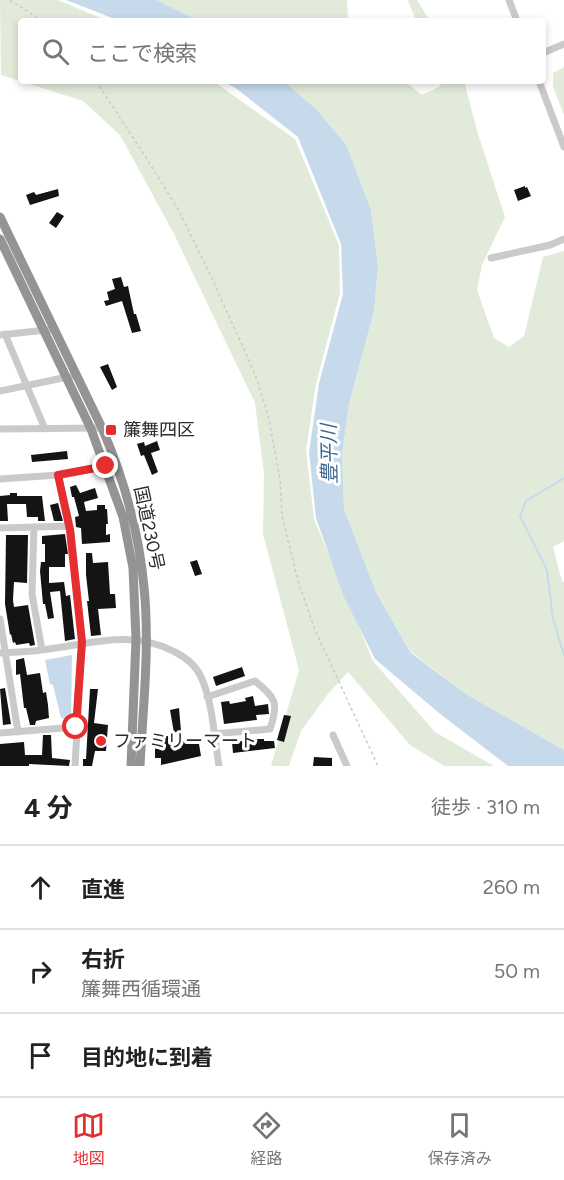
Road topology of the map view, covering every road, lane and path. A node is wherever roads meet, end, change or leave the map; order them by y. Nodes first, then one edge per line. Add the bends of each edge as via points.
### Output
1 (10, 0) edge
2 (509, 0) edge
3 (37, 18) edge
4 (516, 18) edge
5 (564, 44) edge
6 (546, 52) edge
7 (98, 84) edge
8 (540, 84) edge
9 (564, 147) edge
10 (0, 217) edge
11 (0, 239) edge
12 (564, 239) edge
13 (491, 258) dead end
14 (50, 329) junction
15 (3, 335) edge
16 (72, 376) junction
17 (27, 387) junction
18 (0, 391) edge
19 (102, 428) junction
20 (0, 429) edge
21 (45, 429) junction
22 (91, 429) junction
23 (117, 464) junction
24 (106, 466) junction
25 (58, 475) junction
26 (0, 479) edge
27 (70, 526) junction
28 (34, 527) junction
29 (0, 528) edge
30 (0, 619) edge
31 (141, 640) junction
32 (82, 642) junction
33 (42, 650) junction
34 (3, 653) edge
35 (207, 697) junction
36 (76, 727) junction
37 (18, 732) junction
38 (0, 733) edge
39 (213, 734) junction
40 (333, 735) dead end
41 (75, 766) edge
42 (131, 766) edge
43 (140, 766) edge
44 (219, 766) edge
45 (347, 766) edge
46 (378, 766) edge

1 - 3 path
2 - 4 street
5 - 6 street
7 - 46 path via 178,212 255,374 268,415 280,479 282,516 298,581 315,630
8 - 9 street
10 - 14 highway, 国道230号
11 - 14 highway, 国道230号
12 - 13 street
14 - 15 street
14 - 16 highway, 国道230号
15 - 17 street
16 - 17 street
16 - 19 highway, 国道230号
16 - 22 highway, 国道230号
17 - 18 street
17 - 21 street
19 - 22 street
19 - 23 highway, 国道230号
20 - 21 street
21 - 22 street
22 - 24 highway, 国道230号
23 - 24 street
23 - 31 highway, 国道230号 via 140,550 145,590
24 - 25 street
24 - 31 highway, 国道230号 via 123,517
25 - 26 street
25 - 27 street
27 - 28 street
27 - 32 street
28 - 29 street
28 - 33 street via 32,594
30 - 34 street
31 - 32 street
31 - 35 street via 184,657 200,674
31 - 42 highway, 国道230号
31 - 43 highway, 国道230号
32 - 33 street
32 - 36 street
33 - 34 street
34 - 37 street
35 - 39 street
35 - 39 street via 255,681 275,702 270,729
36 - 37 street
36 - 41 street
37 - 38 street
39 - 44 street
40 - 45 street

